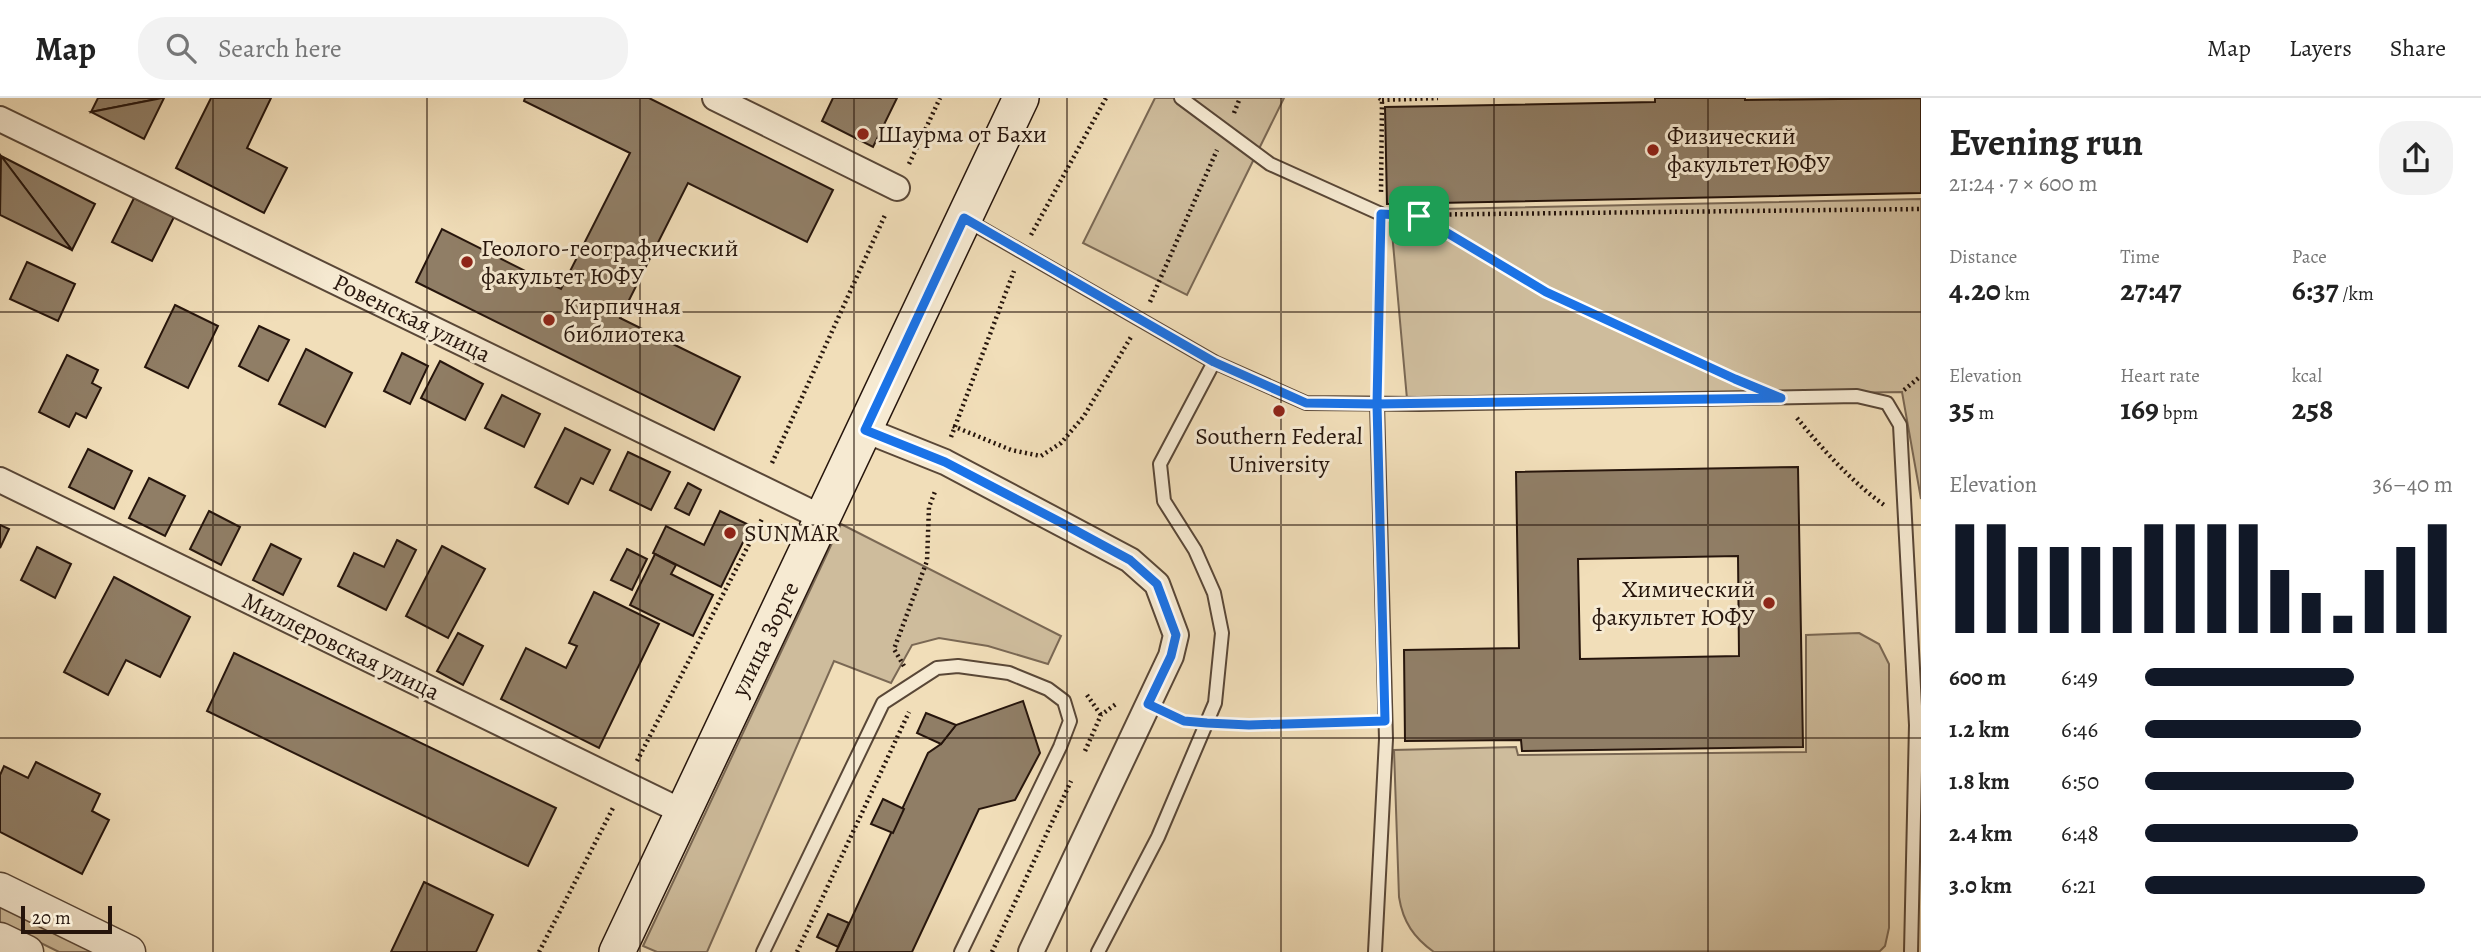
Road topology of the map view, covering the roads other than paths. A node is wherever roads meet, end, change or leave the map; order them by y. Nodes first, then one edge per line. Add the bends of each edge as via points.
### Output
1 (715, 98) edge
2 (1021, 98) edge
3 (1181, 98) edge
4 (0, 119) edge
5 (897, 188) road end
6 (1381, 214) road end
7 (964, 218) junction
8 (1214, 362) junction
9 (1377, 404) junction
10 (865, 430) junction
11 (0, 480) edge
12 (823, 518) junction
13 (1906, 522) junction
14 (1921, 522) edge
15 (683, 812) junction
16 (0, 889) edge
17 (0, 939) edge
18 (27, 952) edge
19 (129, 952) edge
20 (617, 952) edge
21 (763, 952) edge
22 (961, 952) edge
23 (1031, 952) edge
24 (1098, 952) edge
25 (1375, 952) edge
26 (1911, 952) edge

1 - 5 street
2 - 7 main road, улица Зорге
3 - 6 lane via 1270,164
4 - 12 street, Ровенская улица
7 - 8 lane
7 - 10 main road, улица Зорге
8 - 9 lane via 1306,403
8 - 24 lane via 1160,464 1164,501 1214,593 1222,633 1215,703 1158,836
9 - 13 lane via 1857,396 1887,403 1900,425
9 - 25 lane via 1385,721
10 - 12 main road, улица Зорге
10 - 23 street via 945,462 1130,560 1157,584 1170,614 1176,635 1171,656
11 - 15 street, Миллеровская улица
12 - 15 main road, улица Зорге
13 - 14 lane
13 - 26 lane via 1916,725
15 - 20 main road, улица Зорге
16 - 19 street
17 - 18 street
21 - 22 lane via 883,703 909,679 958,666 1009,673 1048,689 1064,701 1070,721

